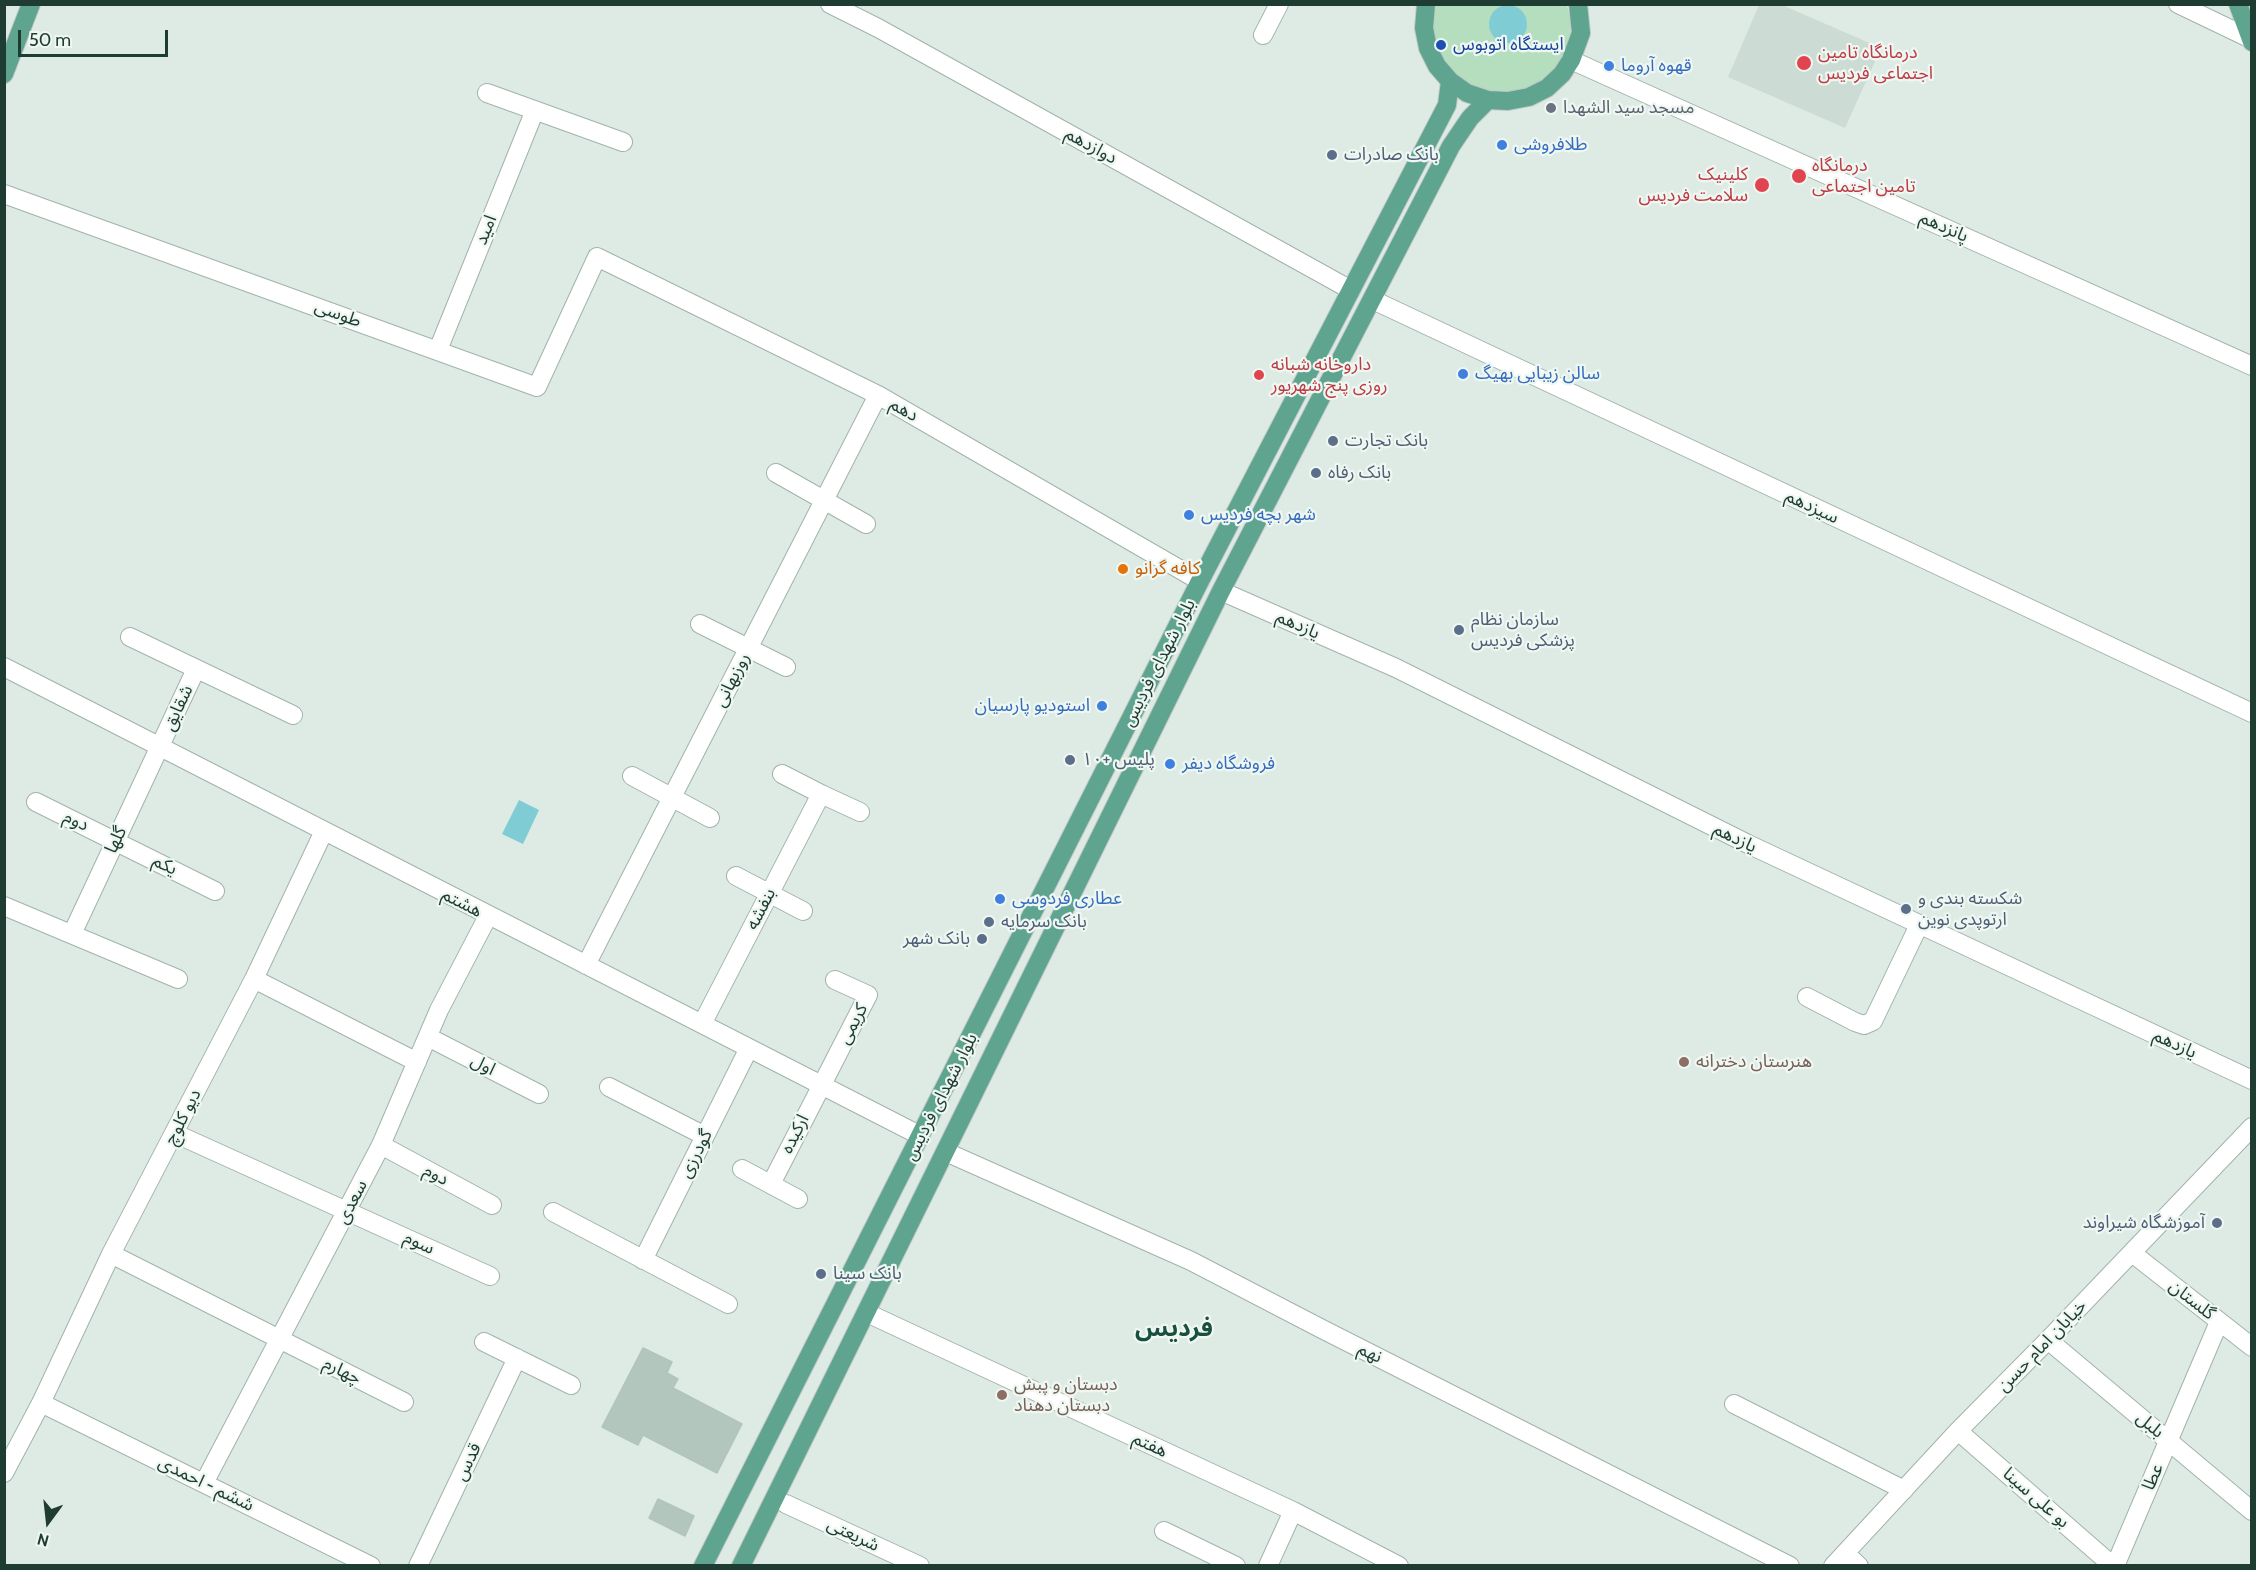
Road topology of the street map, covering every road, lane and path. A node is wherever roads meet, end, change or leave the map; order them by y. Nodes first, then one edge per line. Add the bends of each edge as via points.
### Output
1 (31, 4) edge
2 (830, 4) edge
3 (1279, 4) edge
4 (1426, 4) edge
5 (1578, 4) edge
6 (2178, 4) edge
7 (2238, 4) edge
8 (1263, 35) dead end
9 (2251, 41) edge
10 (1572, 60) junction
11 (4, 74) edge
12 (1450, 81) junction
13 (488, 93) dead end
14 (1488, 100) junction
15 (535, 110) junction
16 (623, 142) dead end
17 (4, 194) edge
18 (597, 257) joint
19 (1351, 290) junction
20 (1373, 300) junction
21 (438, 350) junction
22 (2252, 366) edge
23 (878, 394) junction
24 (776, 473) dead end
25 (824, 500) junction
26 (866, 524) dead end
27 (1200, 581) junction
28 (1221, 591) junction
29 (700, 624) dead end
30 (130, 637) dead end
31 (748, 648) junction
32 (786, 667) dead end
33 (4, 668) edge
34 (196, 669) junction
35 (2252, 713) edge
36 (293, 715) dead end
37 (160, 747) junction
38 (782, 774) dead end
39 (633, 776) dead end
40 (821, 795) junction
41 (672, 796) junction
42 (36, 802) dead end
43 (860, 812) dead end
44 (711, 818) dead end
45 (324, 831) junction
46 (116, 840) junction
47 (735, 876) dead end
48 (215, 891) dead end
49 (770, 893) junction
50 (4, 906) edge
51 (803, 910) dead end
52 (488, 916) junction
53 (1919, 925) junction
54 (72, 934) junction
55 (586, 965) junction
56 (177, 979) dead end
57 (254, 980) junction
58 (835, 980) dead end
59 (1807, 997) dead end
60 (702, 1024) junction
61 (428, 1038) junction
62 (749, 1048) junction
63 (417, 1062) junction
64 (2252, 1080) edge
65 (820, 1085) junction
66 (609, 1087) dead end
67 (539, 1094) dead end
68 (2252, 1127) edge
69 (174, 1133) junction
70 (705, 1136) junction
71 (921, 1136) junction
72 (381, 1145) junction
73 (946, 1152) junction
74 (742, 1169) dead end
75 (771, 1184) junction
76 (798, 1199) dead end
77 (492, 1205) dead end
78 (347, 1210) junction
79 (553, 1212) dead end
80 (2132, 1253) junction
81 (111, 1254) junction
82 (642, 1260) junction
83 (490, 1276) dead end
84 (728, 1304) dead end
85 (867, 1313) junction
86 (2219, 1322) junction
87 (280, 1340) junction
88 (2048, 1340) junction
89 (484, 1342) dead end
90 (2252, 1347) edge
91 (518, 1358) junction
92 (571, 1385) dead end
93 (404, 1402) dead end
94 (42, 1404) junction
95 (1734, 1404) dead end
96 (1958, 1431) junction
97 (2168, 1440) junction
98 (4, 1473) edge
99 (204, 1483) junction
100 (1905, 1491) junction
101 (786, 1503) dead end
102 (1293, 1511) junction
103 (2252, 1511) edge
104 (1164, 1531) dead end
105 (1839, 1559) edge
106 (371, 1566) edge
107 (418, 1566) edge
108 (703, 1566) edge
109 (741, 1566) edge
110 (920, 1566) edge
111 (1236, 1566) edge
112 (1268, 1566) edge
113 (1399, 1566) edge
114 (1790, 1566) edge
115 (1859, 1566) edge
116 (2114, 1566) edge

1 - 11 main road
2 - 19 street, دوازدهم
3 - 8 street
4 - 12 main road via 1424,28 1428,48
5 - 10 main road via 1581,33
6 - 9 street
7 - 9 main road
10 - 14 main road via 1547,88 1529,97
10 - 22 street, پانزدهم
12 - 14 main road via 1467,93
12 - 19 main road, بلوار شهدای فردیس via 1447,105
13 - 15 street
14 - 20 main road, بلوار شهدای فردیس via 1451,146
15 - 16 street
15 - 21 street, امید
17 - 21 street, طوسی
18 - 21 street, طوسی via 537,387
18 - 23 street, دهم
19 - 27 main road, بلوار شهدای فردیس
20 - 28 main road, بلوار شهدای فردیس
20 - 35 street, سیزدهم
23 - 25 street, روزبهانی
23 - 27 street, دهم
24 - 25 street
25 - 26 street
25 - 31 street, روزبهانی
27 - 71 main road, بلوار شهدای فردیس
28 - 53 street, یازدهم via 1396,668
28 - 73 main road, بلوار شهدای فردیس
29 - 31 street
30 - 34 street
31 - 32 street
31 - 41 street, روزبهانی
33 - 37 street, هشتم
34 - 36 street
34 - 37 street, شقایق
37 - 45 street, هشتم
37 - 46 street, گلها
38 - 40 street
39 - 41 street
40 - 43 street
40 - 49 street, بنفشه
41 - 44 street
41 - 55 street, روزبهانی
42 - 46 street, دوم
45 - 52 street, هشتم
45 - 57 street, دیو کلوچ
46 - 48 street, یکم
46 - 54 street, گلها
47 - 49 street
49 - 51 street
49 - 60 street, بنفشه
50 - 54 street
52 - 55 street, هشتم
52 - 61 street, سعدی via 451,984
53 - 59 street via 1873,1021 1864,1025 1855,1022
53 - 64 street, یازدهم
54 - 56 street
55 - 60 street, هشتم
57 - 63 street
57 - 69 street, دیو کلوچ
58 - 65 street, کریمی via 868,995
60 - 62 street, هشتم
61 - 63 street, سعدی
61 - 67 street, اول
62 - 65 street, هشتم
62 - 70 street, گودرزی
63 - 72 street, سعدی
65 - 71 street, هشتم
65 - 75 street, ارکیده
66 - 70 street
68 - 80 street, خیابان امام حسن
69 - 78 street, سوم
69 - 81 street, دیو کلوچ
70 - 82 street, گودرزی
71 - 108 main road, بلوار شهدای فردیس
72 - 77 street, دوم
72 - 78 street, سعدی
73 - 85 main road, بلوار شهدای فردیس
73 - 114 street, نهم via 1191,1261
74 - 75 street
75 - 76 street
78 - 83 street, سوم
78 - 87 street, سعدی
79 - 82 street
80 - 86 street, گلستان
80 - 88 street, خیابان امام حسن
81 - 87 street, چهارم
81 - 94 street, دیو کلوچ
82 - 84 street
85 - 102 street, هفتم
85 - 109 main road, بلوار شهدای فردیس
86 - 90 street, گلستان
86 - 97 street, عطا
87 - 93 street, چهارم
87 - 99 street, سعدی
88 - 96 street, خیابان امام حسن
88 - 97 street, بلبل
89 - 91 street
91 - 92 street
91 - 107 street, قدس
94 - 98 street, دیو کلوچ
94 - 99 street, ششم - احمدی
95 - 100 street
96 - 100 street, خیابان امام حسن
96 - 116 street, بو علی سینا
97 - 103 street, بلبل
97 - 116 street, عطا
99 - 106 street, ششم - احمدی
100 - 105 street, خیابان امام حسن
101 - 110 street, شریعتی
102 - 112 street
102 - 113 street, هفتم
104 - 111 street
105 - 115 street

